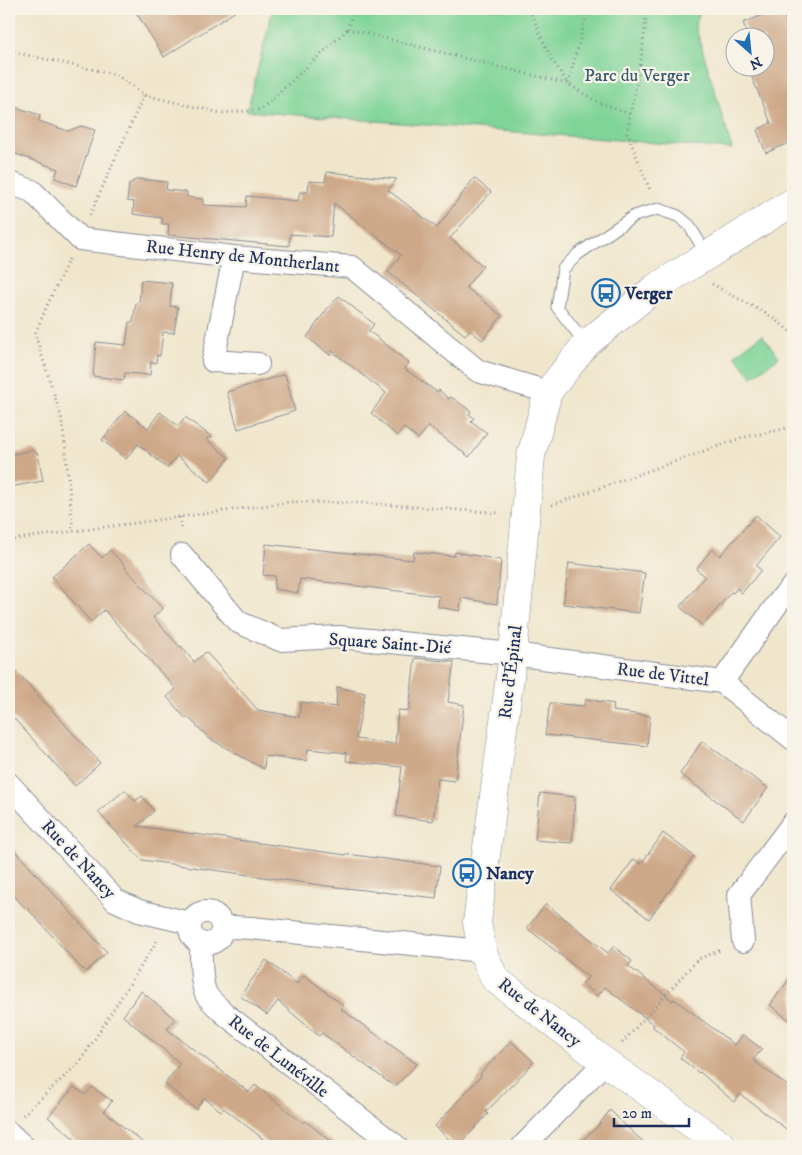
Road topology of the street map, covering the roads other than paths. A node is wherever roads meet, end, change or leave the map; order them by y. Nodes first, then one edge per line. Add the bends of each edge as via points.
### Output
1 (9, 183) edge
2 (793, 202) edge
3 (234, 257) junction
4 (697, 261) junction
5 (586, 344) junction
6 (258, 364) dead end
7 (548, 392) junction
8 (182, 555) dead end
9 (793, 586) edge
10 (513, 654) junction
11 (722, 682) junction
12 (793, 739) edge
13 (9, 784) edge
14 (793, 824) edge
15 (190, 922) junction
16 (222, 928) junction
17 (743, 941) road end
18 (202, 943) junction
19 (482, 951) junction
20 (605, 1062) junction
21 (9, 1133) edge
22 (23, 1146) edge
23 (396, 1146) edge
24 (523, 1146) edge
25 (723, 1146) edge

1 - 3 street, Rue Henry de Montherlant via 32,191 80,239
2 - 4 street
3 - 6 street via 213,361
3 - 7 street, Rue Henry de Montherlant via 352,267 478,370
4 - 5 street via 655,288
4 - 5 lane via 689,226 678,216 658,209 634,216 578,254 563,269 557,308
5 - 7 street
7 - 10 street, Rue d’Épinal via 531,456
8 - 10 street, Square Saint-Dié via 238,622 280,640 339,637
9 - 11 street
10 - 11 street, Rue de Vittel
10 - 19 street, Rue d’Épinal via 477,922
11 - 12 street, Rue de Vittel
13 - 15 street, Rue de Nancy via 115,900 139,911
14 - 17 street via 738,895
15 - 16 street via 196,914 211,912 219,918
15 - 18 street via 193,938
16 - 18 street via 216,940
16 - 19 street via 234,926
18 - 23 street, Rue de Lunéville via 202,976 206,994 225,1014
19 - 20 street, Rue de Nancy via 495,979
20 - 24 street
20 - 25 street, Rue de Nancy
21 - 22 street

